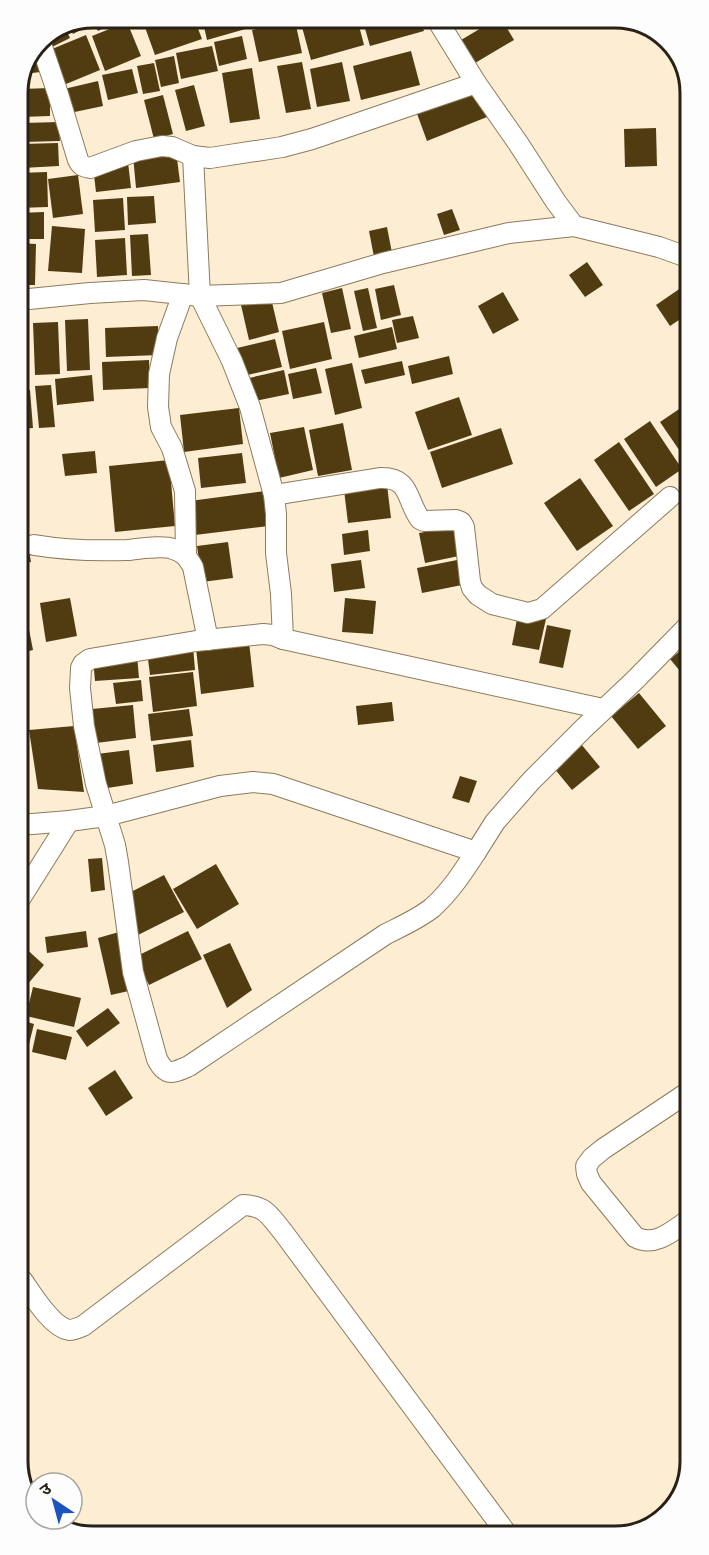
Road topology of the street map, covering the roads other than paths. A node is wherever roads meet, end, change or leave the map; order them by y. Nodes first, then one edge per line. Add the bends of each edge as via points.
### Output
1 (443, 29) edge
2 (44, 52) edge
3 (476, 83) junction
4 (193, 156) junction
5 (574, 226) junction
6 (681, 254) edge
7 (191, 295) junction
8 (29, 299) edge
9 (274, 495) junction
10 (670, 497) dead end
11 (34, 545) dead end
12 (186, 556) junction
13 (681, 633) edge
14 (283, 639) junction
15 (208, 640) junction
16 (603, 709) junction
17 (106, 816) junction
18 (69, 821) junction
19 (28, 824) edge
20 (476, 852) junction
21 (28, 886) edge
22 (681, 1097) edge
23 (681, 1225) edge
24 (28, 1288) edge
25 (501, 1526) edge

1 - 3 street
2 - 4 street via 81,165 90,168 136,150 162,146
3 - 4 street via 282,147 210,158
3 - 5 street
4 - 7 street
5 - 6 street
5 - 7 street via 509,233 382,262 281,293
7 - 8 street via 144,290
7 - 9 street via 232,361 250,407
7 - 12 street via 167,338 159,375 158,407 161,427 172,448 184,491
9 - 10 street via 380,478 397,480 420,519 456,520 464,526 470,581 478,595 492,604 528,613 542,609
9 - 14 street
11 - 12 street via 124,550 171,548
12 - 15 street via 193,567
13 - 16 street
14 - 15 street via 263,634
14 - 16 street
15 - 17 street via 90,659 83,664 80,688 84,726
16 - 20 street via 495,822
17 - 18 street
17 - 20 street via 220,786 254,782 273,784
17 - 20 street via 118,862 133,972 157,1059 167,1072 189,1066 431,908 452,887
18 - 19 street
18 - 21 street
22 - 23 street via 597,1154 586,1166 591,1183 635,1237 652,1240
24 - 25 street via 49,1317 72,1330 83,1326 243,1205 256,1206 267,1212 283,1232

